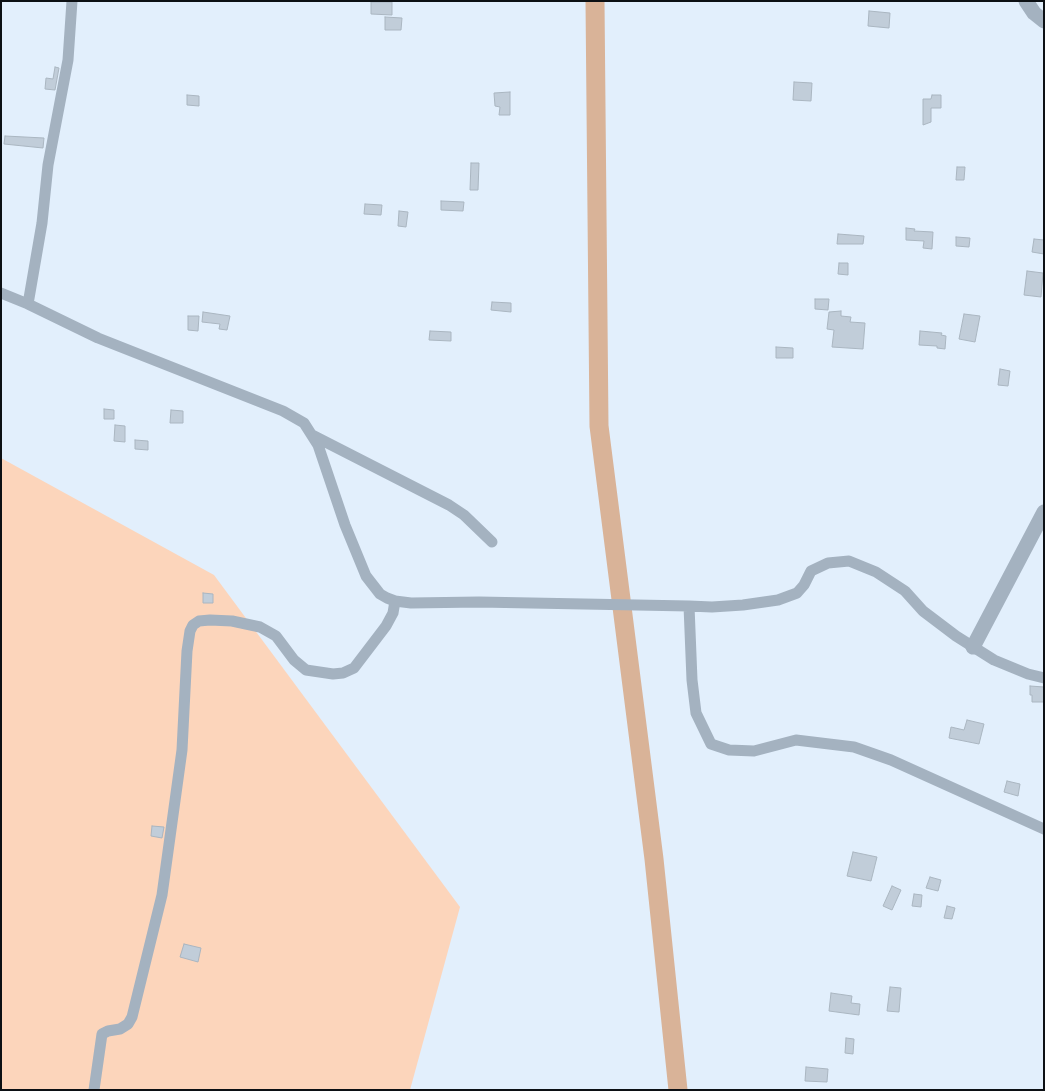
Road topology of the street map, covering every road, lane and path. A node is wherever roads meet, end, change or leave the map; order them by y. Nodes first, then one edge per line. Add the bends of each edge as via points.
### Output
1 (72, 1) edge
2 (1026, 1) edge
3 (1044, 20) edge
4 (1, 293) edge
5 (28, 304) junction
6 (312, 435) junction
7 (1044, 512) edge
8 (492, 542) dead end
9 (396, 602) junction
10 (688, 606) junction
11 (973, 648) junction
12 (1044, 678) edge
13 (1044, 829) edge
14 (94, 1090) edge

1 - 5 street via 68,60 48,165
2 - 3 street
4 - 5 street
5 - 6 street via 98,338 283,411 304,424
6 - 8 street via 449,505
6 - 9 street via 366,576 380,594
7 - 11 street
9 - 10 street
9 - 14 street via 375,642 354,668 343,673 306,670 276,636 260,627 210,620 193,625 187,651 182,750 162,895 132,1017 120,1029 102,1034
10 - 11 street via 734,606 778,600 797,593 811,571 828,563 849,561 876,572 905,591 923,611
10 - 13 street via 696,714 711,744 729,750 754,751 796,740 854,747
11 - 12 street via 994,660

